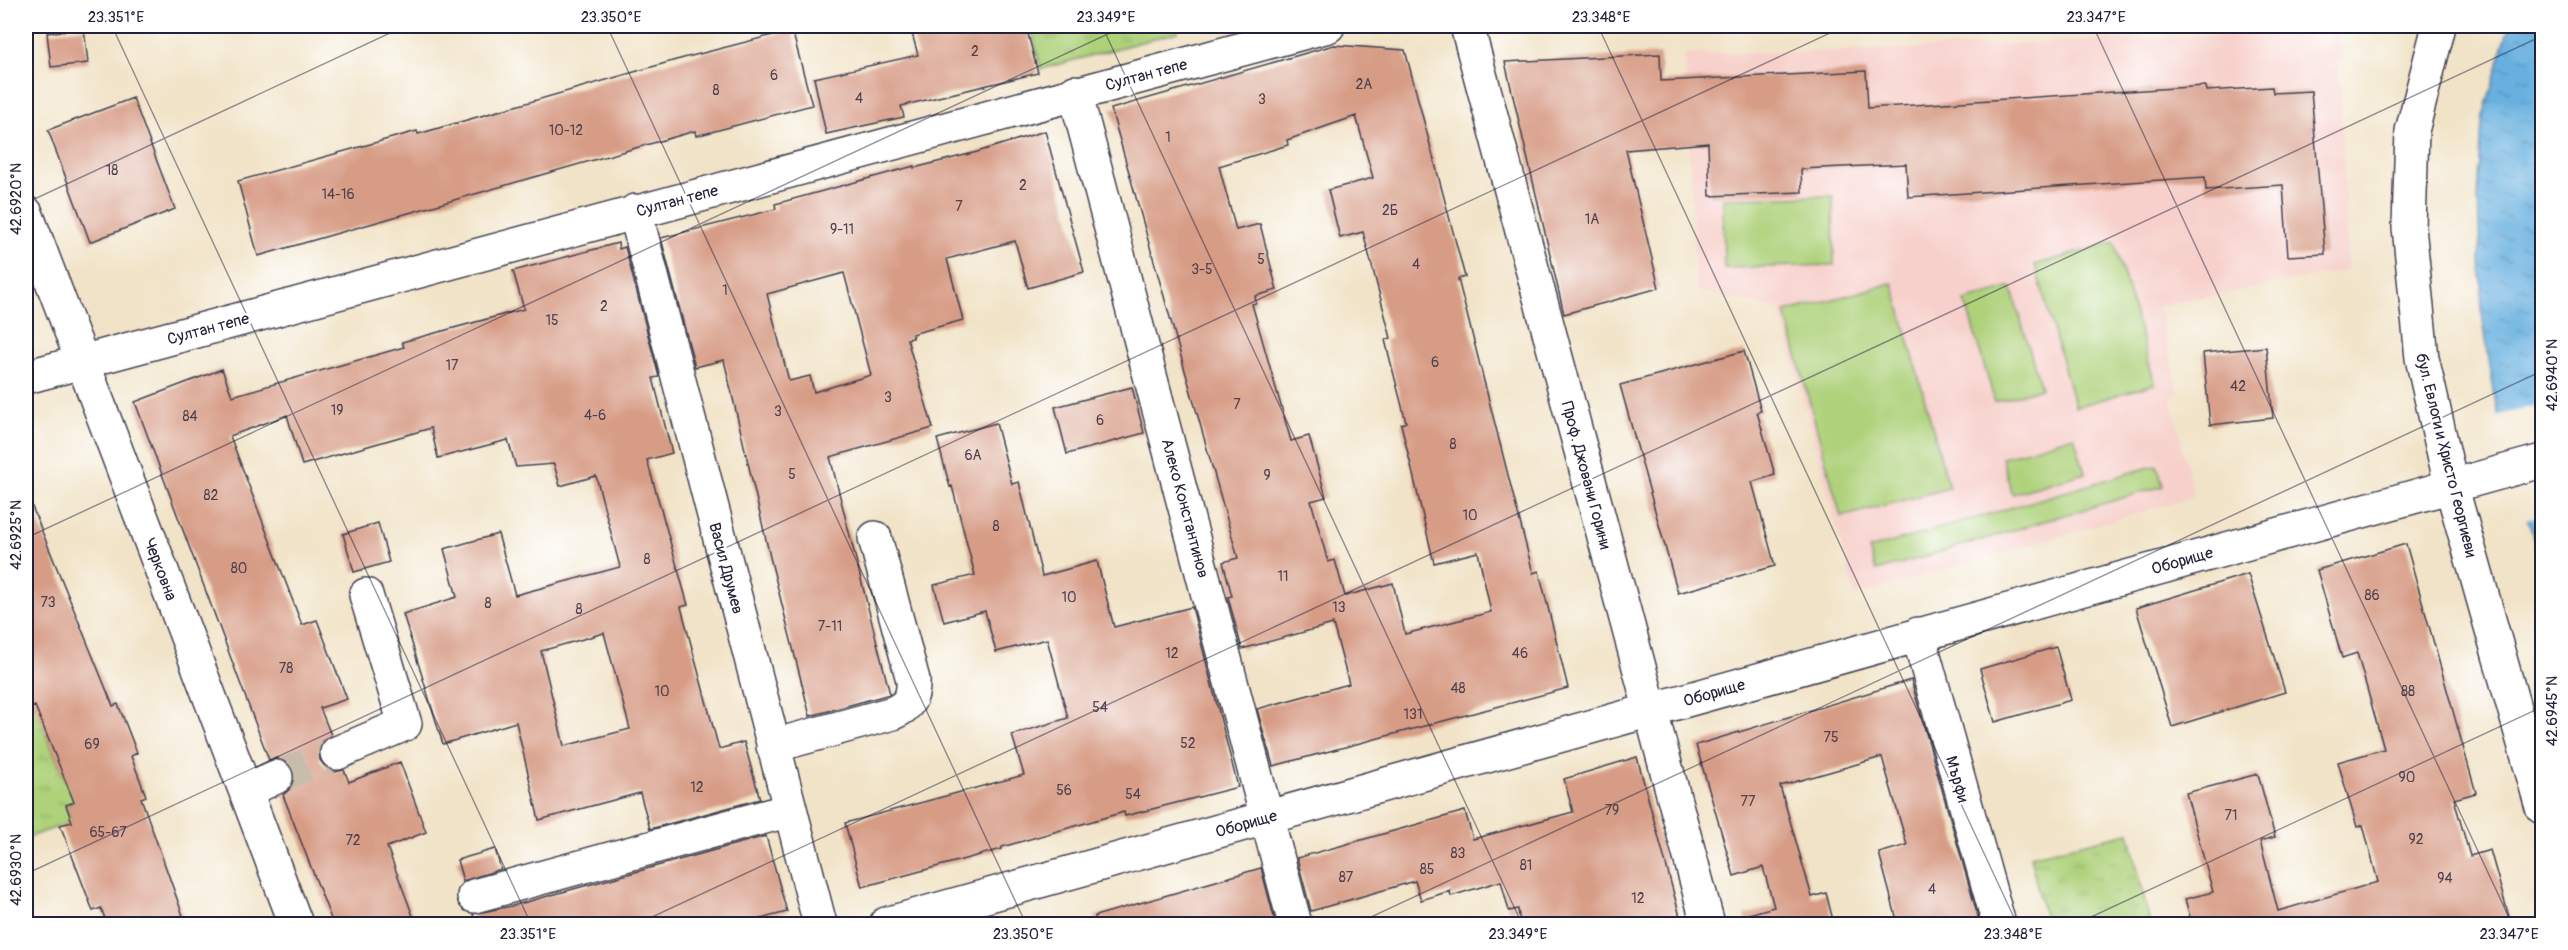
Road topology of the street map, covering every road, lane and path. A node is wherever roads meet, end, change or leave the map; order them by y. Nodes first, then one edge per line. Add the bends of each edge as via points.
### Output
1 (1329, 26) edge
2 (1467, 26) edge
3 (2439, 26) edge
4 (1075, 92) junction
5 (635, 211) junction
6 (26, 213) edge
7 (82, 362) junction
8 (26, 377) edge
9 (2542, 460) edge
10 (2451, 485) junction
11 (875, 538) dead end
12 (366, 595) dead end
13 (1918, 634) junction
14 (1650, 710) junction
15 (773, 746) junction
16 (337, 753) tunnel mouth
17 (276, 777) tunnel mouth
18 (246, 791) junction
19 (2542, 807) edge
20 (790, 810) junction
21 (1268, 817) junction
22 (474, 896) dead end
23 (296, 924) edge
24 (820, 924) edge
25 (886, 924) edge
26 (1295, 924) edge
27 (1708, 924) edge
28 (1999, 924) edge

1 - 4 street, Султан тепе
2 - 14 street, Проф. Джовани Горини
3 - 10 street, бул. Евлоги и Христо Георгиеви via 2412,131 2409,227 2422,358
4 - 5 street, Султан тепе
4 - 21 street, Алеко Константинов
5 - 7 street, Султан тепе
5 - 15 street, Васил Друмев
6 - 7 street, Черковна
7 - 8 street, Султан тепе
7 - 18 street, Черковна
9 - 10 street, Оборище, bridge
10 - 13 street, Оборище
10 - 19 street, бул. Евлоги и Христо Георгиеви
11 - 15 street via 913,680 910,700 893,713
12 - 16 street via 405,724
13 - 14 street, Оборище
13 - 28 street, Мърфи
14 - 21 street, Оборище
14 - 27 street, Проф. Джовани Горини
15 - 20 street, Васил Друмев
17 - 18 street
18 - 23 street, Черковна
20 - 22 street
20 - 24 street, Васил Друмев
21 - 25 street, Оборище
21 - 26 street, Алеко Константинов

